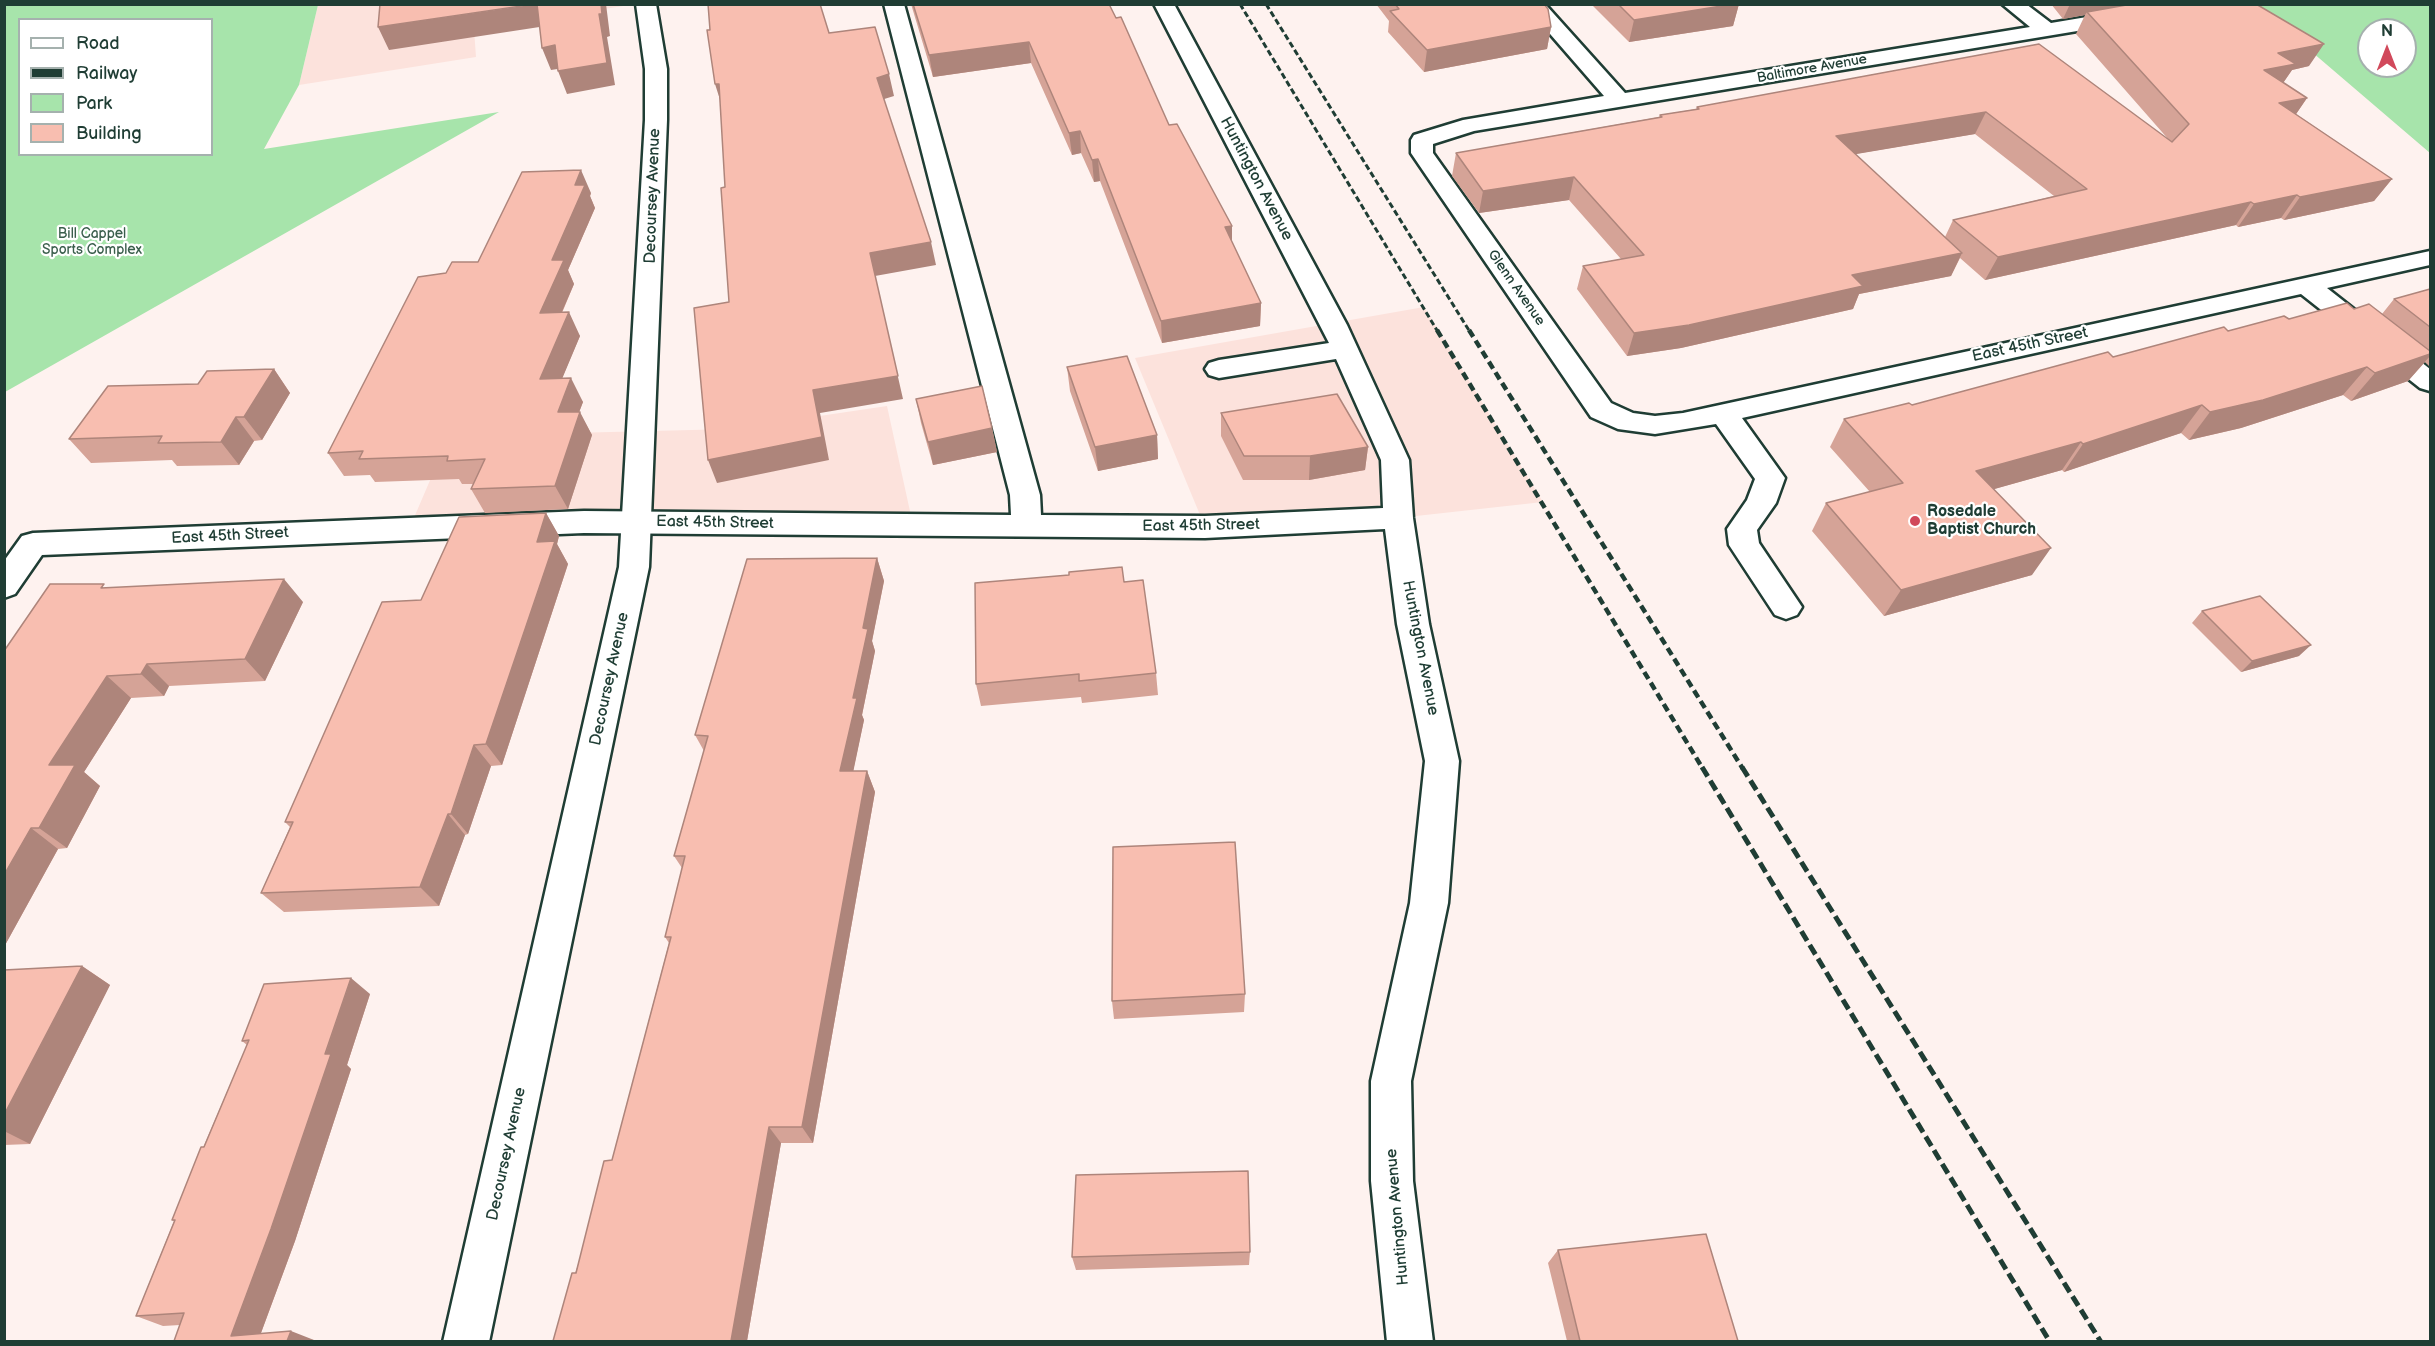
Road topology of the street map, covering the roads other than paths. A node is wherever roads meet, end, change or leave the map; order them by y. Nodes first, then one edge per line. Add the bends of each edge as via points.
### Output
1 (646, 4) edge
2 (894, 4) edge
3 (1164, 4) edge
4 (1534, 4) edge
5 (2012, 4) edge
6 (2204, 4) edge
7 (2046, 29) junction
8 (1620, 101) junction
9 (1422, 140) joint
10 (2430, 258) edge
11 (2306, 285) junction
12 (1345, 349) junction
13 (1220, 369) dead end
14 (2430, 382) edge
15 (1723, 413) junction
16 (1628, 422) joint
17 (1398, 518) junction
18 (634, 521) junction
19 (1027, 526) junction
20 (4, 586) edge
21 (1786, 607) dead end
22 (466, 1341) edge
23 (1410, 1341) edge

1 - 18 street, Decoursey Avenue via 656,69 656,120
2 - 19 street via 1025,495
3 - 12 street, Huntington Avenue
4 - 8 street
5 - 7 street
6 - 7 street, Baltimore Avenue
7 - 8 street, Baltimore Avenue
8 - 9 street, Baltimore Avenue via 1471,125
9 - 16 street, Glenn Avenue via 1422,153 1602,410
10 - 11 street, East 45th Street
11 - 14 street
11 - 15 street, East 45th Street
12 - 13 street
12 - 17 street, Huntington Avenue via 1395,460
15 - 16 street, East 45th Street via 1655,425
15 - 21 street via 1770,478 1761,503 1742,530 1744,545
17 - 19 street, East 45th Street via 1205,528
17 - 23 street, Huntington Avenue via 1413,624 1442,761 1429,903 1391,1081 1392,1181
18 - 19 street, East 45th Street
18 - 20 street, East 45th Street via 33,544
18 - 22 street, Decoursey Avenue via 634,567

